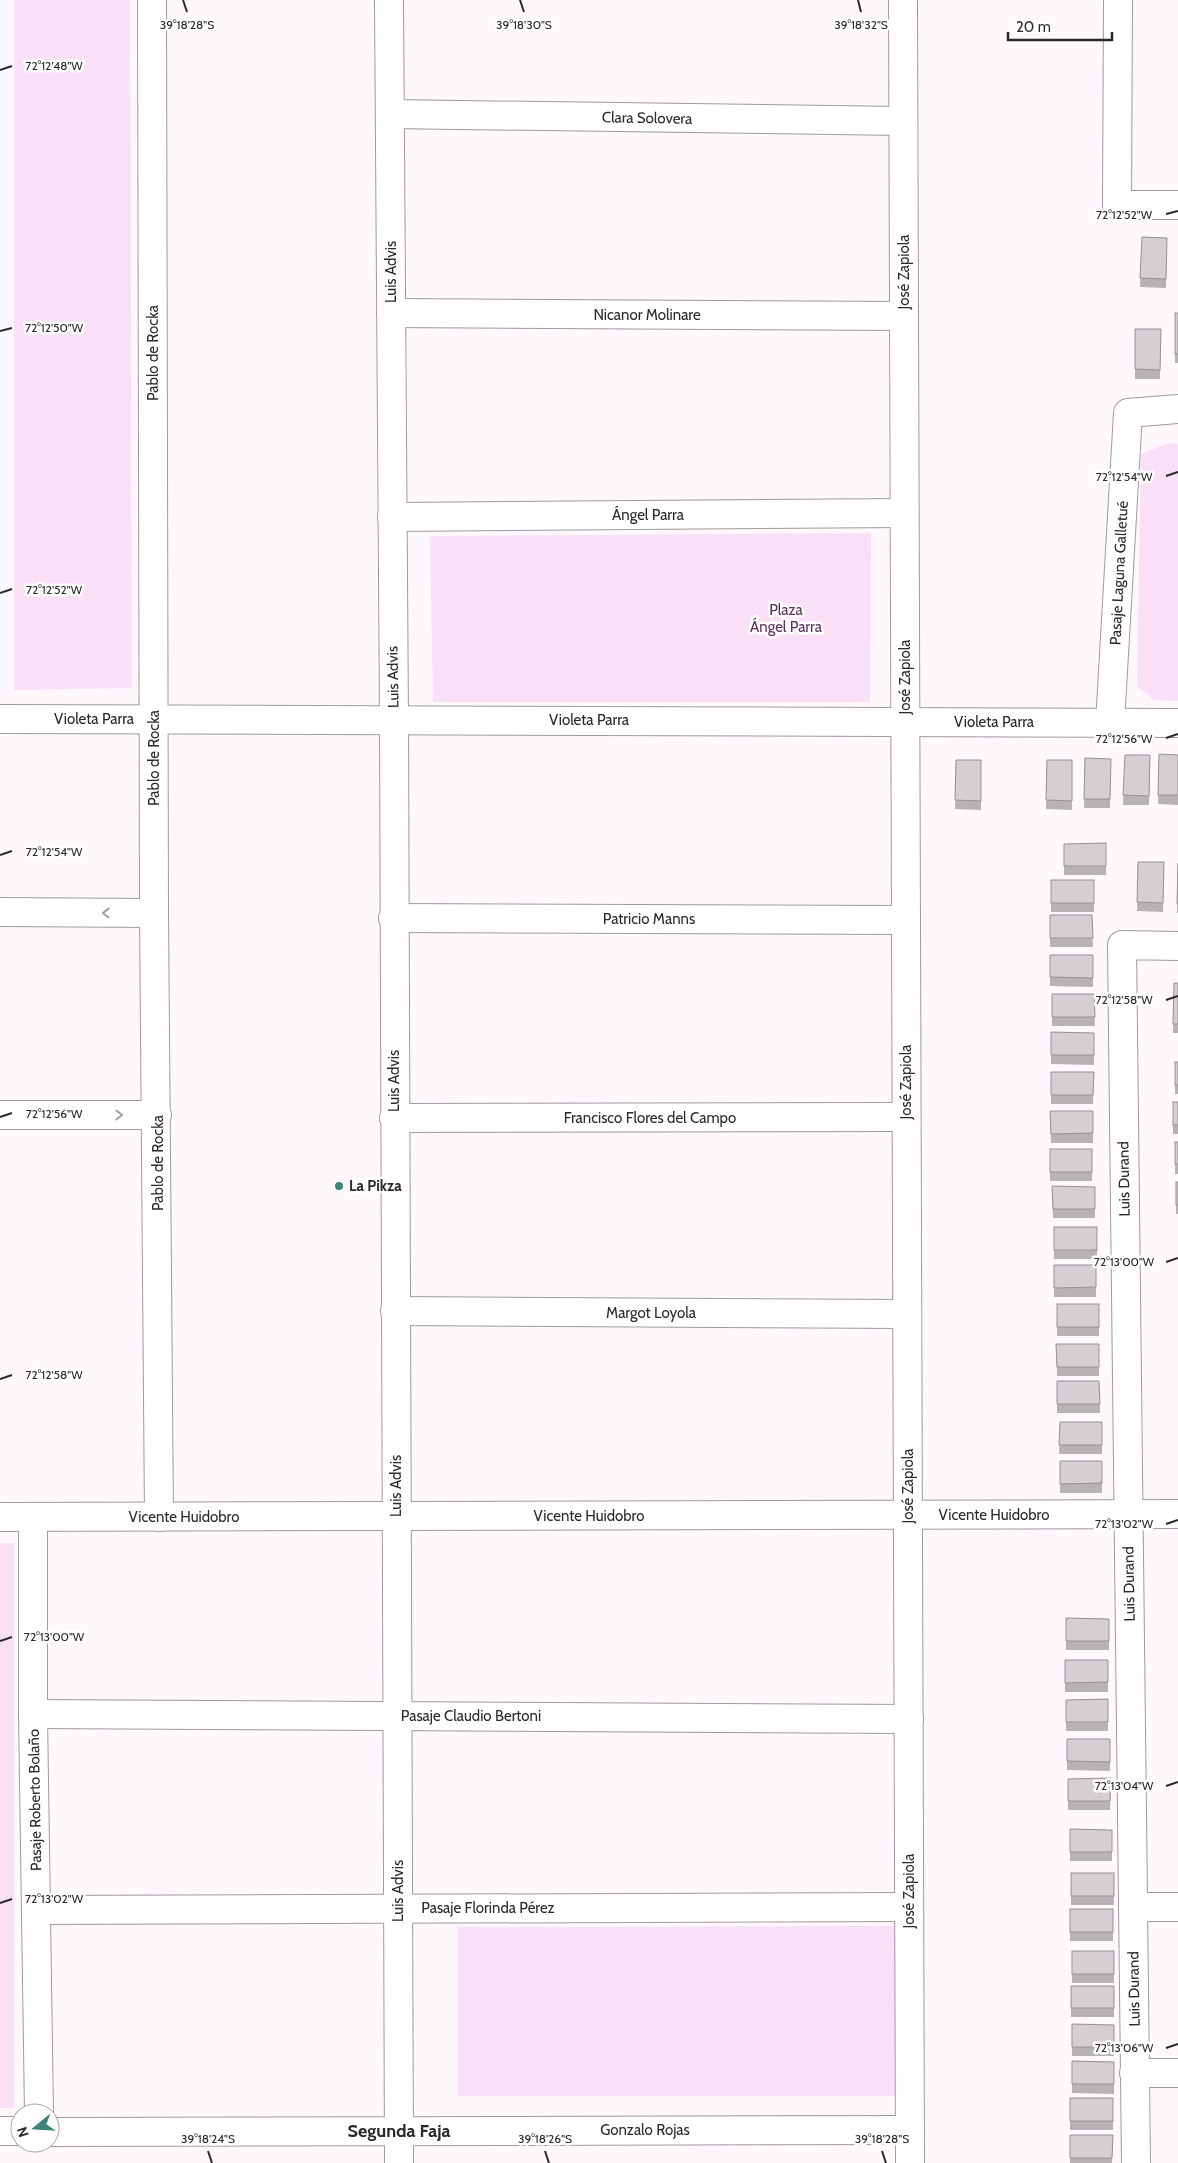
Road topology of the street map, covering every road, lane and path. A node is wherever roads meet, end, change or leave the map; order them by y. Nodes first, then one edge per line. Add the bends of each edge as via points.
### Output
1 (152, 0) edge
2 (389, 0) edge
3 (903, 0) edge
4 (1118, 0) edge
5 (390, 114) junction
6 (903, 122) junction
7 (1178, 205) edge
8 (391, 313) junction
9 (904, 316) junction
10 (1178, 409) edge
11 (904, 513) junction
12 (392, 517) junction
13 (154, 718) junction
14 (0, 719) edge
15 (394, 720) junction
16 (905, 721) junction
17 (1110, 723) junction
18 (1178, 723) edge
19 (0, 912) edge
20 (154, 913) junction
21 (393, 918) junction
22 (906, 920) junction
23 (1178, 946) edge
24 (0, 1115) edge
25 (157, 1115) junction
26 (906, 1117) junction
27 (394, 1118) junction
28 (395, 1311) junction
29 (907, 1314) junction
30 (1128, 1514) junction
31 (1178, 1514) edge
32 (908, 1515) junction
33 (396, 1516) junction
34 (0, 1517) edge
35 (32, 1517) junction
36 (159, 1517) junction
37 (33, 1714) junction
38 (397, 1716) junction
39 (909, 1719) junction
40 (909, 1907) junction
41 (1133, 1907) junction
42 (1178, 1907) edge
43 (398, 1908) junction
44 (37, 1910) junction
45 (1134, 2073) junction
46 (1178, 2074) edge
47 (39, 2103) edge
48 (910, 2130) junction
49 (399, 2131) junction
50 (60, 2132) edge
51 (399, 2163) edge
52 (910, 2163) edge
53 (1136, 2163) edge

1 - 13 street, Pablo de Rocka
2 - 5 street, Luis Advis
3 - 6 street, José Zapiola
4 - 7 street via 1117,205
5 - 6 street, Clara Solovera
5 - 8 street, Luis Advis
6 - 9 street, José Zapiola
8 - 9 street, Nicanor Molinare
8 - 12 street, Luis Advis
9 - 11 street, José Zapiola
10 - 17 street, Pasaje Laguna Galletué via 1128,413
11 - 12 street, Ángel Parra
11 - 16 street, José Zapiola
12 - 15 street, Luis Advis
13 - 14 street, Violeta Parra
13 - 15 street, Violeta Parra
13 - 20 street, Pablo de Rocka
15 - 16 street, Violeta Parra
15 - 21 street, Luis Advis
16 - 17 street, Violeta Parra
16 - 22 street, José Zapiola
17 - 18 street, Violeta Parra
20 -> 19 street
20 - 25 street, Pablo de Rocka
21 - 22 street, Patricio Manns
21 - 27 street, Luis Advis
22 - 26 street, José Zapiola
23 - 30 street, Luis Durand via 1122,945
24 -> 25 street
25 - 36 street, Pablo de Rocka
26 - 27 street, Francisco Flores del Campo
26 - 29 street, José Zapiola
27 - 28 street, Luis Advis
28 - 29 street, Margot Loyola
28 - 33 street, Luis Advis
29 - 32 street, José Zapiola
30 - 31 street, Vicente Huidobro
30 - 32 street, Vicente Huidobro
30 - 41 street, Luis Durand
32 - 33 street, Vicente Huidobro
32 - 39 street, José Zapiola
33 - 36 street, Vicente Huidobro
33 - 38 street, Luis Advis
34 - 35 street, Vicente Huidobro
35 - 36 street, Vicente Huidobro
35 - 37 street, Pasaje Roberto Bolaño
37 - 38 street, Pasaje Claudio Bertoni
37 - 44 street, Pasaje Roberto Bolaño
38 - 39 street, Pasaje Claudio Bertoni
38 - 43 street, Luis Advis
39 - 40 street, José Zapiola
40 - 43 street, Pasaje Florinda Pérez
40 - 48 street, José Zapiola
41 - 42 street
41 - 45 street, Luis Durand
43 - 44 street, Pasaje Florinda Pérez
43 - 49 street, Luis Advis
44 - 47 street, Pasaje Roberto Bolaño
45 - 46 street
45 - 53 street, Luis Durand
48 - 49 street, Gonzalo Rojas
48 - 52 street, José Zapiola
49 - 50 street, Gonzalo Rojas
49 - 51 street, Luis Advis

